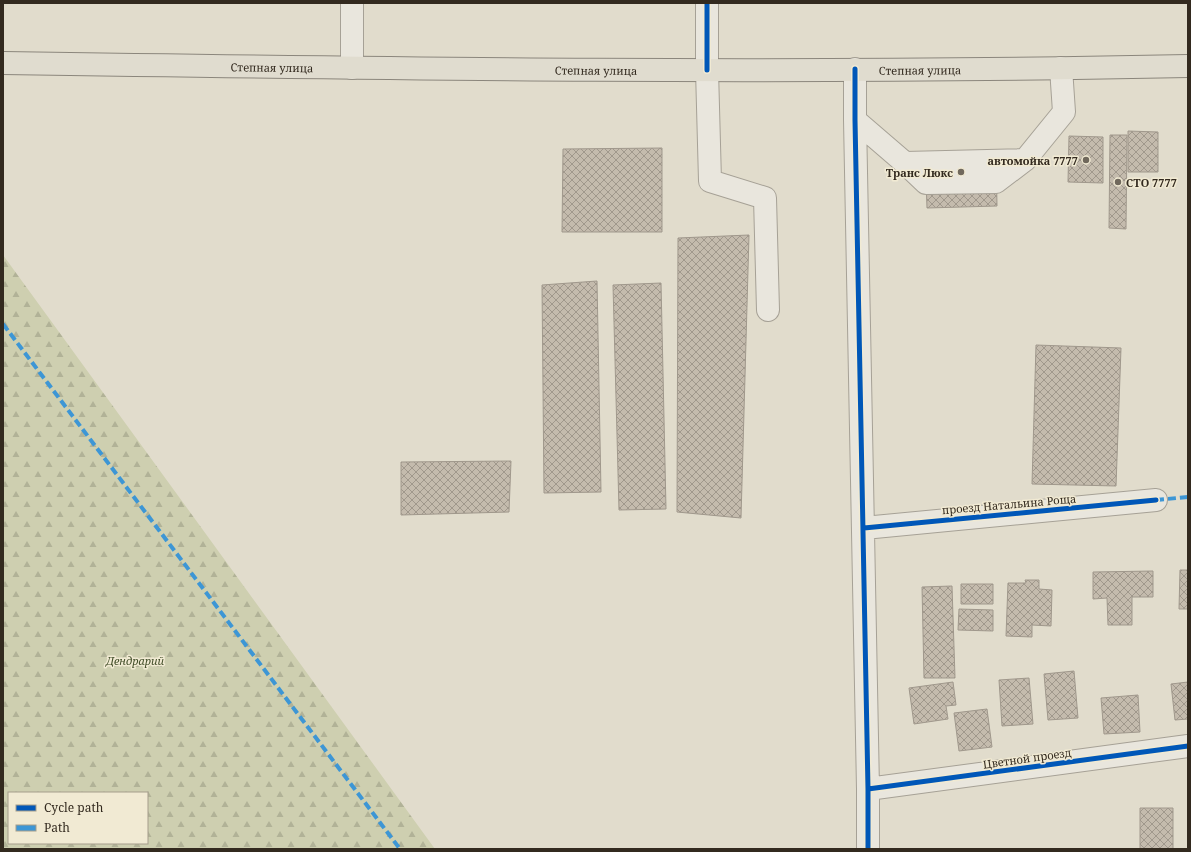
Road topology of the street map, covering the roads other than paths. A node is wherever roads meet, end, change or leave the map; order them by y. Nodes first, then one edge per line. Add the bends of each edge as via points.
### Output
1 (352, 3) edge
2 (707, 3) edge
3 (3, 63) edge
4 (1188, 66) edge
5 (352, 68) junction
6 (1061, 68) junction
7 (855, 69) junction
8 (707, 70) junction
9 (855, 120) junction
10 (768, 310) dead end
11 (1156, 500) dead end
12 (864, 528) junction
13 (1188, 746) edge
14 (868, 789) junction
15 (868, 849) edge

1 - 5 street
2 - 8 street
3 - 5 main road, Степная улица
4 - 6 main road, Степная улица
5 - 8 main road, Степная улица
6 - 7 main road, Степная улица
6 - 9 street via 1064,112 1025,160 996,182 926,183
7 - 8 main road, Степная улица
7 - 9 street
8 - 10 street via 710,181 765,198
9 - 12 street
11 - 12 street, проезд Натальина Роща
12 - 14 street
13 - 14 street, Цветной проезд
14 - 15 street

